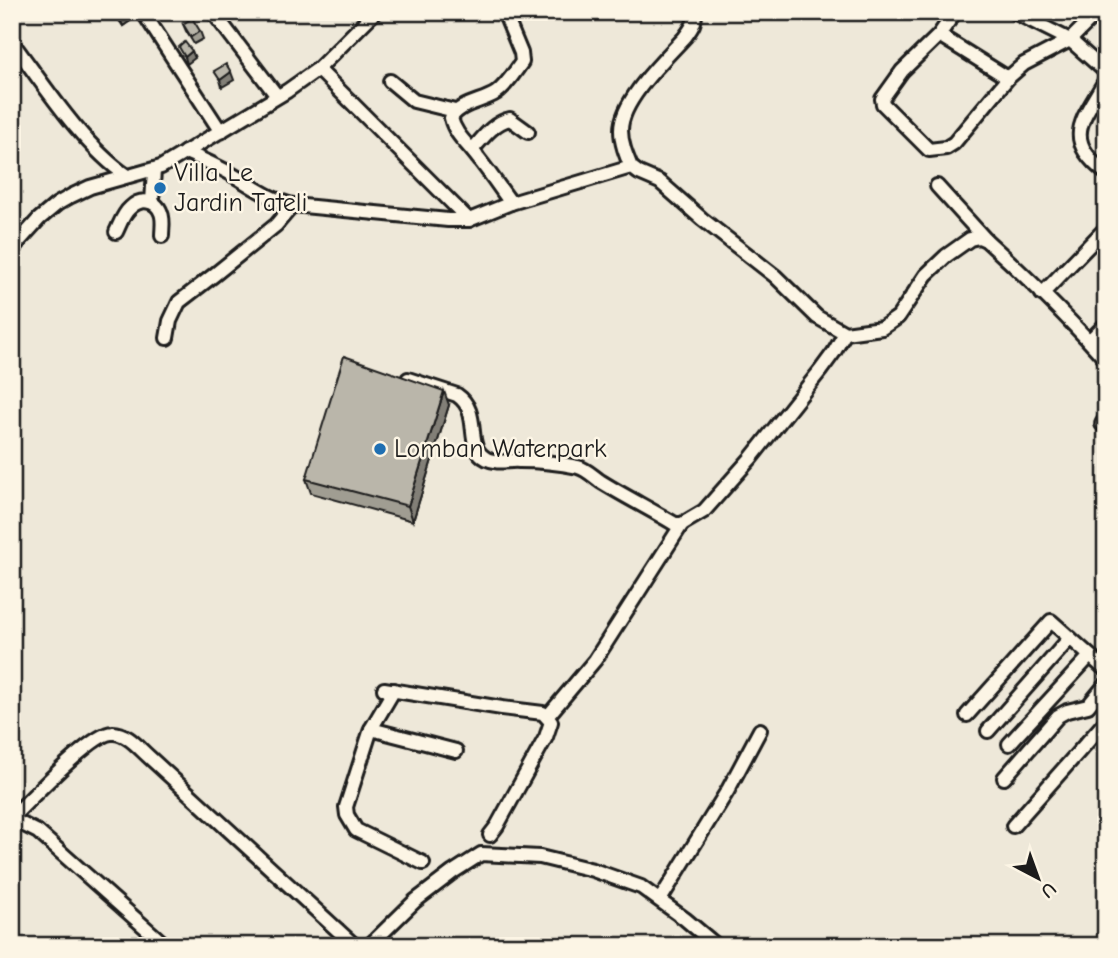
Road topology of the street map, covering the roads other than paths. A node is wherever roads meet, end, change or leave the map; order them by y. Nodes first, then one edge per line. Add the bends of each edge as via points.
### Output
1 (143, 12) edge
2 (213, 12) edge
3 (354, 12) edge
4 (504, 12) edge
5 (694, 12) edge
6 (955, 12) edge
7 (1014, 12) edge
8 (1098, 12) edge
9 (370, 17) edge
10 (939, 35) junction
11 (1070, 40) junction
12 (12, 42) edge
13 (318, 69) junction
14 (1106, 72) edge
15 (1008, 78) junction
16 (1106, 79) edge
17 (390, 80) dead end
18 (277, 96) junction
19 (455, 111) junction
20 (221, 132) junction
21 (528, 132) dead end
22 (186, 152) junction
23 (476, 156) junction
24 (631, 167) junction
25 (154, 170) junction
26 (1106, 173) edge
27 (127, 176) junction
28 (937, 186) dead end
29 (152, 202) junction
30 (511, 203) junction
31 (293, 205) junction
32 (469, 220) junction
33 (1106, 228) edge
34 (116, 232) dead end
35 (162, 236) dead end
36 (986, 240) junction
37 (12, 249) edge
38 (1042, 294) junction
39 (1106, 324) edge
40 (845, 333) junction
41 (167, 338) dead end
42 (1089, 341) junction
43 (1106, 360) edge
44 (391, 374) edge
45 (682, 524) junction
46 (1070, 638) junction
47 (1090, 656) junction
48 (1106, 670) edge
49 (1106, 684) edge
50 (967, 715) dead end
51 (547, 717) junction
52 (1106, 721) edge
53 (371, 729) junction
54 (760, 730) dead end
55 (988, 731) dead end
56 (1009, 744) dead end
57 (456, 751) dead end
58 (1004, 778) dead end
59 (12, 818) edge
60 (1013, 826) dead end
61 (491, 835) dead end
62 (423, 863) dead end
63 (660, 900) junction
64 (166, 946) edge
65 (355, 946) edge
66 (369, 946) edge
67 (717, 946) edge

1 - 20 street
2 - 18 street
3 - 9 street
4 - 19 street via 522,62 495,93
5 - 24 street via 685,37 633,95 621,127
6 - 10 street
7 - 11 street
8 - 11 street
9 - 13 street
10 - 15 street
10 - 15 street via 902,71 882,99 929,150 954,143
11 - 14 street
11 - 15 street via 1024,64
12 - 27 street via 91,144
13 - 18 street
13 - 32 street
16 - 26 street via 1078,132 1083,151
17 - 19 street via 414,101
18 - 20 street
19 - 23 street via 453,126
20 - 22 street
21 - 23 street via 510,119 504,120 471,150
22 - 25 street
22 - 31 street
23 - 30 street
24 - 30 street
24 - 40 street via 660,182 775,276 817,317
25 - 27 street
25 - 29 street
27 - 37 street via 90,187 57,204
28 - 36 street
29 - 34 street via 132,205
29 - 35 street via 161,211
30 - 32 street
31 - 32 street
31 - 41 street via 276,225 179,302
33 - 38 street
36 - 38 street
36 - 40 street via 970,239 946,256 926,275 898,317 882,328
38 - 42 street
39 - 42 street
40 - 45 street via 751,458 704,511
42 - 43 street
44 - 45 street via 463,399 470,412 474,444 488,459 581,468
45 - 51 street via 595,660
46 - 47 street
46 - 50 street via 1051,621
46 - 55 street
47 - 48 street
47 - 56 street
49 - 58 street via 1088,706 1058,716
51 - 53 street via 389,689
51 - 61 street via 551,722 546,737
52 - 60 street
53 - 57 street
53 - 62 street via 346,807 348,815 356,830
54 - 63 street
59 - 64 street via 37,832
59 - 65 street via 97,739 111,732 121,734
63 - 66 street via 641,887 593,870 540,857 481,855 415,901
63 - 67 street

